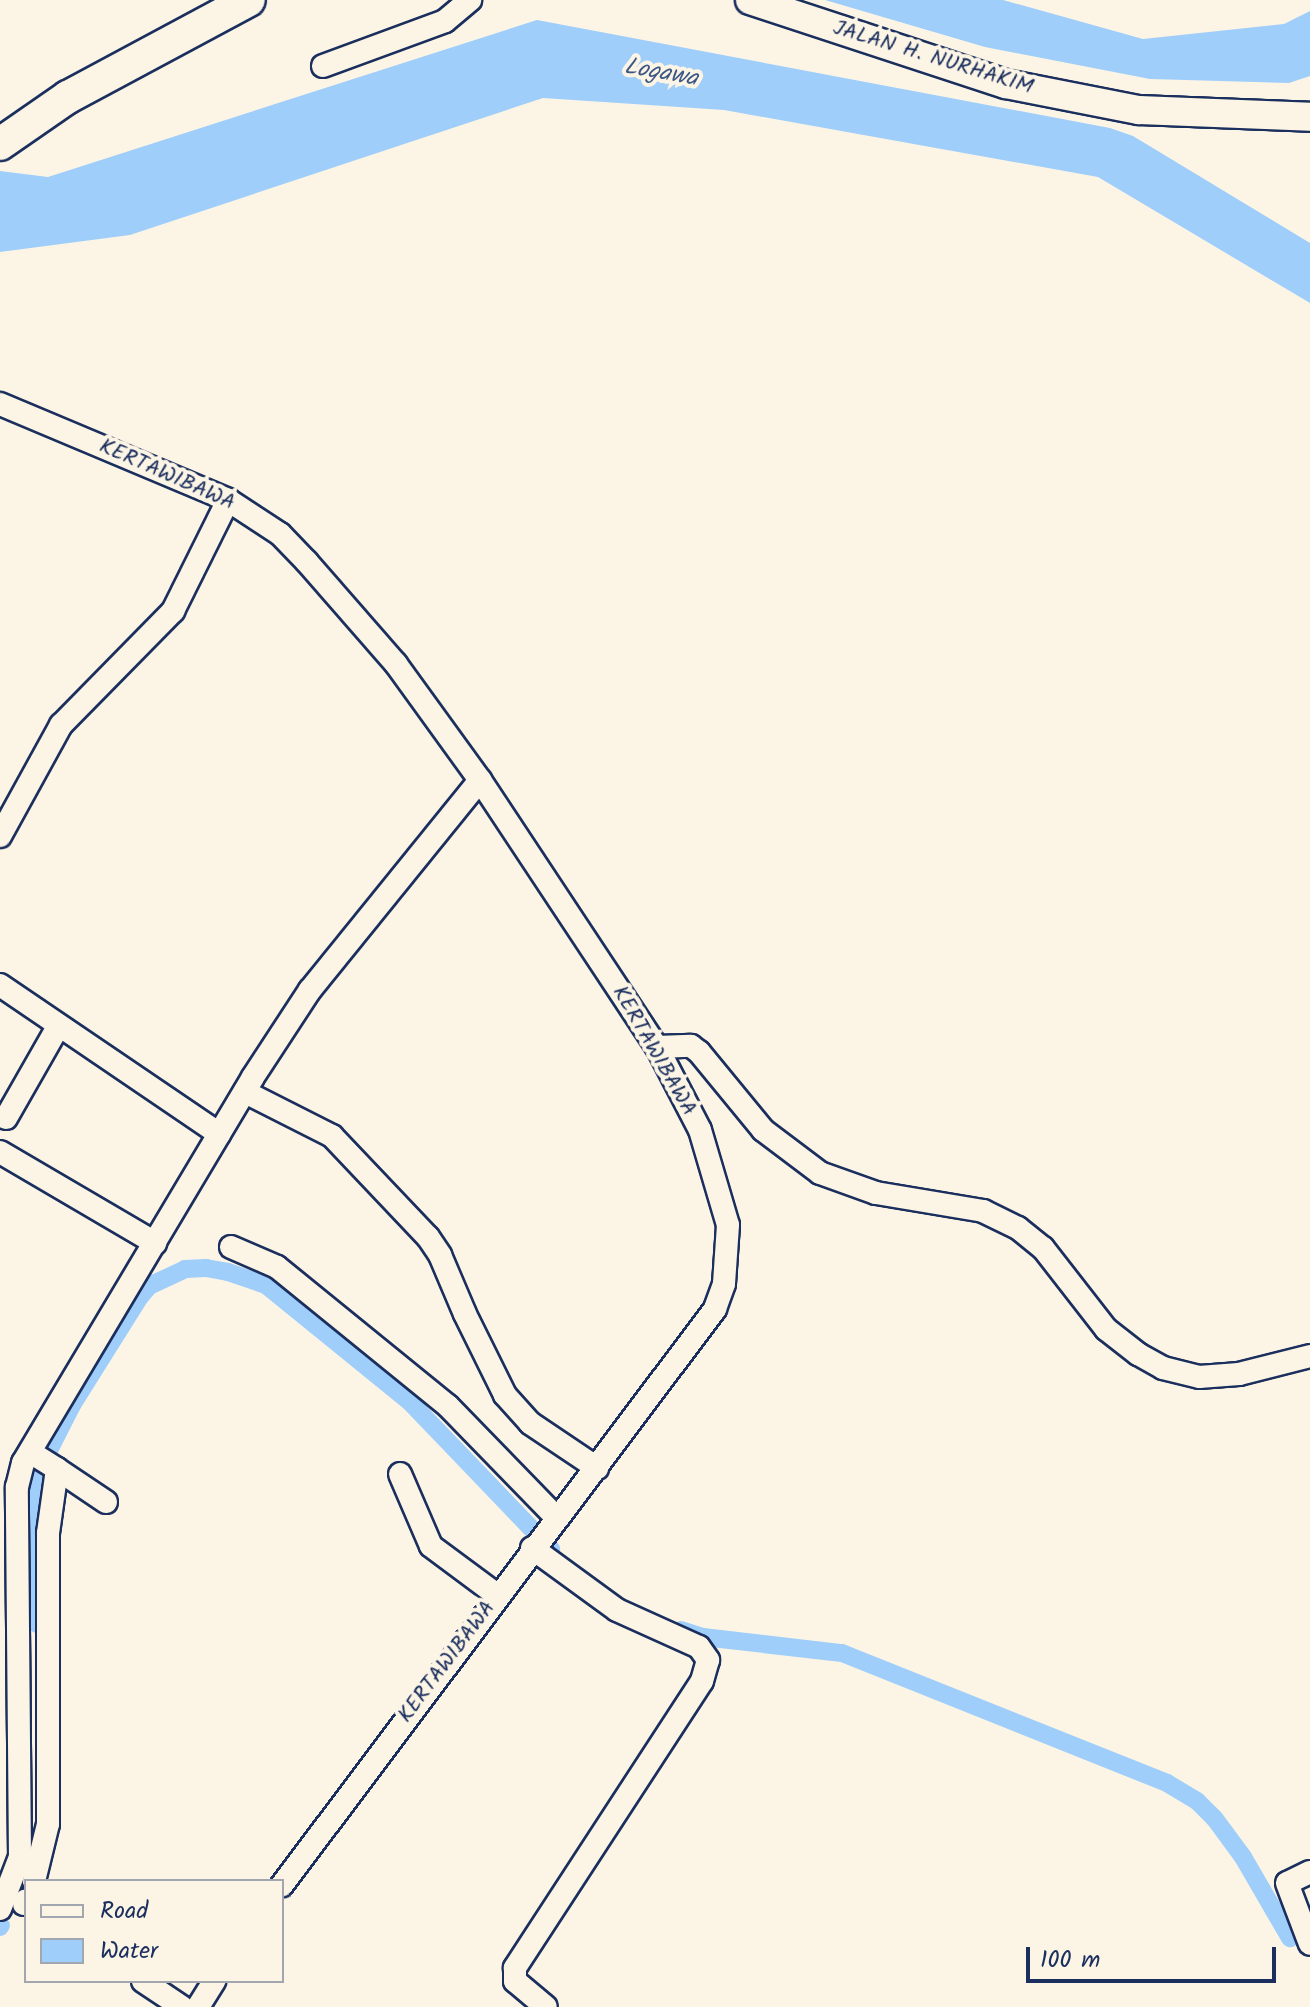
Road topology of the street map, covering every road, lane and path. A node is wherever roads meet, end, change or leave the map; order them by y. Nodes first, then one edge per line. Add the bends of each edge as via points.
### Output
1 (249, 0) edge
2 (470, 0) edge
3 (750, 0) edge
4 (323, 66) dead end
5 (1310, 117) edge
6 (0, 144) edge
7 (0, 404) edge
8 (228, 500) junction
9 (480, 780) junction
10 (0, 836) edge
11 (0, 985) edge
12 (58, 1027) junction
13 (657, 1047) junction
14 (245, 1092) junction
15 (6, 1118) dead end
16 (219, 1134) junction
17 (0, 1152) edge
18 (155, 1243) junction
19 (231, 1247) dead end
20 (1310, 1356) edge
21 (41, 1459) junction
22 (594, 1471) junction
23 (400, 1474) dead end
24 (106, 1502) dead end
25 (554, 1522) junction
26 (533, 1546) junction
27 (497, 1595) junction
28 (38, 1786) junction
29 (1301, 1876) edge
30 (34, 1879) edge
31 (284, 1882) edge
32 (14, 1901) edge
33 (1310, 1944) edge
34 (146, 1983) edge
35 (213, 1983) edge
36 (182, 2007) edge
37 (198, 2007) edge
38 (546, 2007) edge

1 - 6 highway via 68,97
2 - 4 street via 445,21
3 - 5 main road, JALAN H. NURHAKIM via 1006,84 1139,110
7 - 8 street, KERTAWIBAWA
8 - 9 street, KERTAWIBAWA via 280,534 307,562 396,664
8 - 10 street via 173,611 61,725
9 - 13 street, KERTAWIBAWA
9 - 14 street via 326,966
11 - 12 street
12 - 15 street
12 - 16 street
13 - 20 street via 691,1046 699,1052 763,1130 820,1173 876,1193 983,1211 1018,1228 1043,1248 1106,1329 1163,1368 1199,1377 1239,1374
13 - 22 street, KERTAWIBAWA via 700,1130 719,1190 728,1225 726,1271 715,1309
14 - 16 street
14 - 22 street via 332,1136 428,1237 505,1395 530,1423
16 - 18 street
17 - 18 street
18 - 21 street
19 - 25 street via 277,1267 437,1397
21 - 24 street
21 - 28 street via 48,1533
21 - 28 street via 17,1487
22 - 25 street, KERTAWIBAWA
23 - 27 street via 431,1546
25 - 26 street, KERTAWIBAWA
26 - 27 street, KERTAWIBAWA
26 - 38 street via 617,1610 699,1647 708,1660 702,1681 515,1968 515,1981
27 - 31 street, KERTAWIBAWA
28 - 30 street via 48,1824
28 - 32 street
29 - 33 street via 1287,1883
34 - 36 street
35 - 37 street

